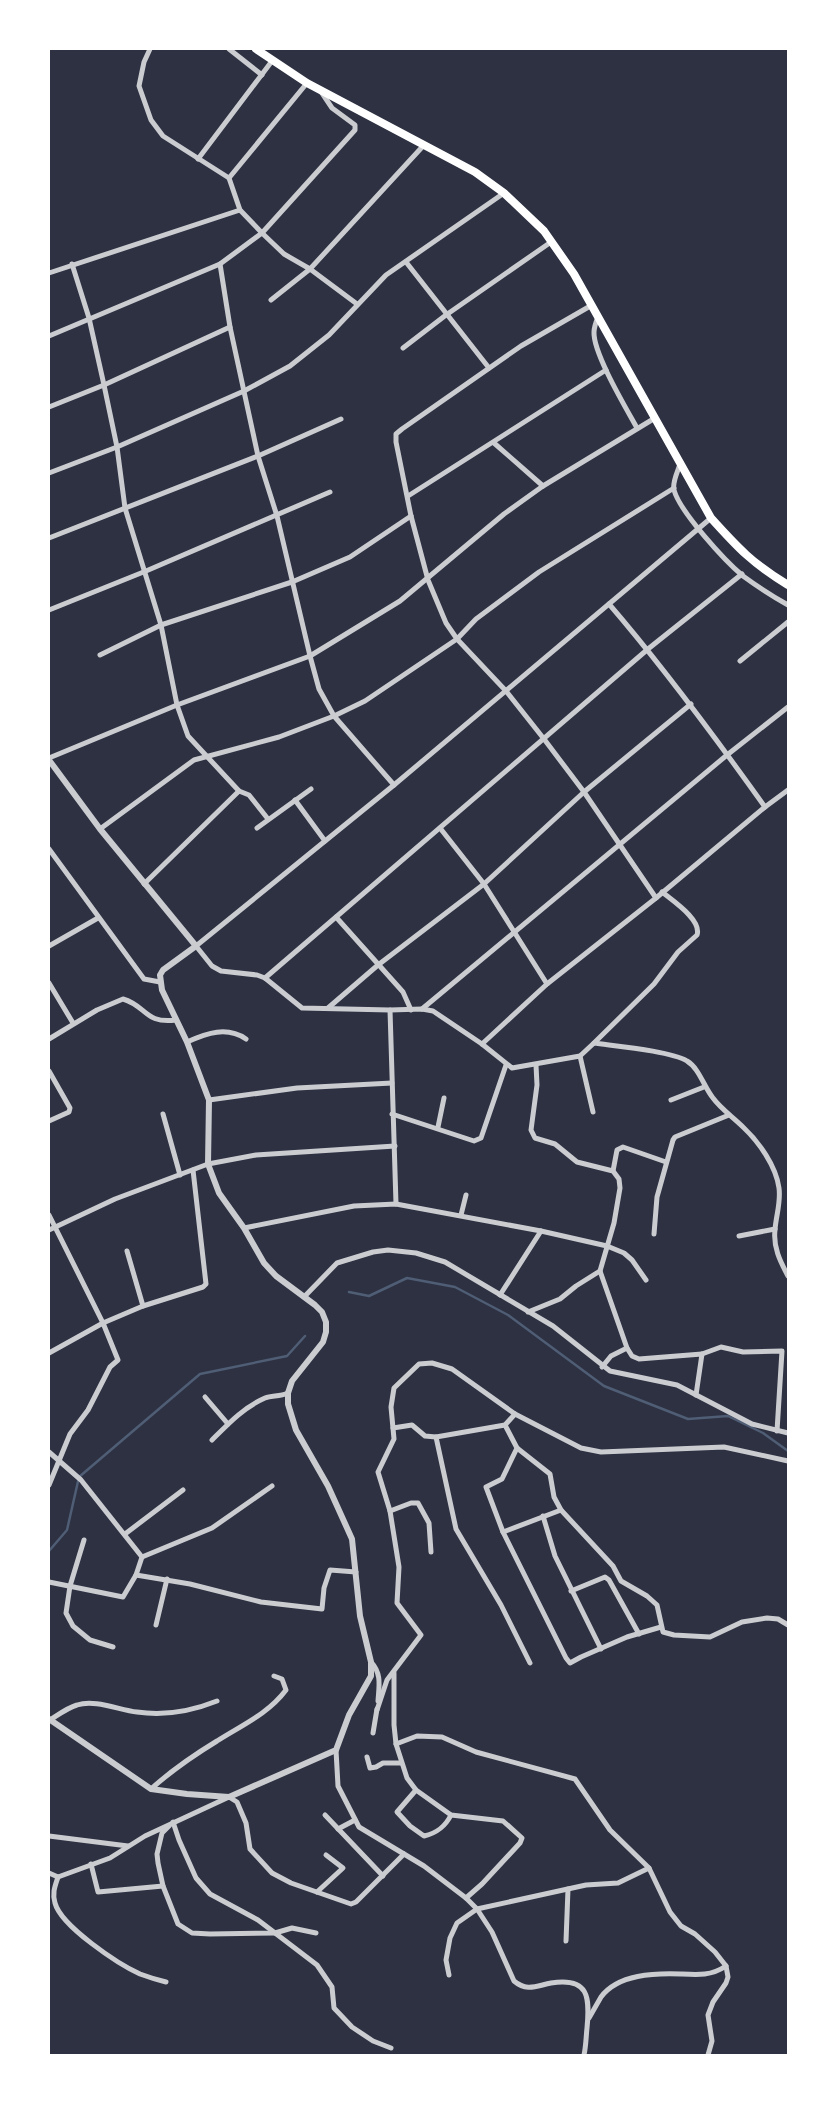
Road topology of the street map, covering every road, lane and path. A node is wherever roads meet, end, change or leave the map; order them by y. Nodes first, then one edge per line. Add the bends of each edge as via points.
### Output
1 (150, 49) edge
2 (229, 49) edge
3 (256, 49) edge
4 (272, 61) junction
5 (262, 75) junction
6 (307, 83) junction
7 (320, 90) junction
8 (424, 145) junction
9 (198, 159) junction
10 (229, 178) junction
11 (504, 193) junction
12 (240, 210) junction
13 (262, 233) junction
14 (551, 242) junction
15 (406, 262) junction
16 (72, 264) junction
17 (220, 264) junction
18 (310, 269) junction
19 (49, 272) edge
20 (271, 300) dead end
21 (357, 304) junction
22 (592, 305) junction
23 (446, 315) junction
24 (598, 317) junction
25 (88, 318) junction
26 (230, 327) junction
27 (49, 336) edge
28 (403, 348) dead end
29 (489, 368) junction
30 (606, 370) junction
31 (104, 385) junction
32 (244, 391) junction
33 (49, 407) edge
34 (341, 418) dead end
35 (655, 418) junction
36 (637, 428) junction
37 (494, 443) junction
38 (117, 446) junction
39 (258, 456) junction
40 (680, 464) junction
41 (49, 472) edge
42 (542, 486) junction
43 (674, 488) junction
44 (330, 492) dead end
45 (408, 496) junction
46 (125, 508) junction
47 (277, 516) junction
48 (411, 516) junction
49 (712, 518) junction
50 (698, 527) junction
51 (49, 538) edge
52 (146, 571) junction
53 (742, 574) junction
54 (428, 580) junction
55 (292, 582) junction
56 (788, 584) edge
57 (609, 604) junction
58 (788, 604) edge
59 (49, 610) edge
60 (788, 622) edge
61 (161, 625) junction
62 (457, 639) junction
63 (648, 649) junction
64 (100, 655) dead end
65 (310, 656) junction
66 (740, 661) dead end
67 (506, 691) junction
68 (691, 704) junction
69 (177, 705) junction
70 (788, 707) edge
71 (334, 716) junction
72 (544, 739) junction
73 (727, 755) junction
74 (205, 756) junction
75 (49, 759) edge
76 (394, 785) junction
77 (310, 789) dead end
78 (788, 790) edge
79 (239, 792) junction
80 (584, 792) junction
81 (295, 800) junction
82 (764, 807) junction
83 (268, 819) junction
84 (257, 828) dead end
85 (440, 828) junction
86 (100, 829) junction
87 (325, 840) junction
88 (619, 846) junction
89 (50, 851) edge
90 (144, 884) junction
91 (484, 884) junction
92 (662, 892) junction
93 (656, 898) junction
94 (98, 918) junction
95 (336, 918) junction
96 (515, 933) junction
97 (49, 946) edge
98 (196, 946) junction
99 (378, 965) junction
100 (265, 978) junction
101 (160, 982) junction
102 (49, 983) edge
103 (547, 984) junction
104 (328, 1008) junction
105 (422, 1009) junction
106 (390, 1010) junction
107 (411, 1010) junction
108 (176, 1020) junction
109 (73, 1023) junction
110 (49, 1039) edge
111 (246, 1039) dead end
112 (187, 1042) junction
113 (594, 1043) junction
114 (482, 1044) junction
115 (580, 1056) junction
116 (506, 1065) junction
117 (536, 1065) junction
118 (49, 1071) edge
119 (392, 1083) junction
120 (704, 1087) junction
121 (444, 1098) dead end
122 (209, 1100) junction
123 (671, 1100) dead end
124 (593, 1112) dead end
125 (163, 1114) dead end
126 (392, 1114) junction
127 (729, 1115) junction
128 (49, 1121) edge
129 (438, 1127) junction
130 (395, 1146) junction
131 (666, 1162) junction
132 (208, 1164) junction
133 (192, 1170) junction
134 (613, 1171) junction
135 (180, 1175) junction
136 (466, 1195) dead end
137 (396, 1204) junction
138 (49, 1215) edge
139 (460, 1215) junction
140 (51, 1228) edge
141 (244, 1228) junction
142 (775, 1229) junction
143 (541, 1231) junction
144 (654, 1234) dead end
145 (739, 1236) dead end
146 (607, 1246) junction
147 (127, 1252) dead end
148 (600, 1271) junction
149 (788, 1276) edge
150 (646, 1280) dead end
151 (500, 1295) junction
152 (304, 1297) junction
153 (143, 1306) junction
154 (528, 1312) junction
155 (103, 1323) junction
156 (627, 1348) junction
157 (49, 1353) edge
158 (702, 1354) junction
159 (602, 1367) junction
160 (288, 1394) junction
161 (696, 1396) junction
162 (205, 1397) dead end
163 (515, 1414) junction
164 (228, 1424) junction
165 (505, 1425) junction
166 (393, 1428) junction
167 (777, 1431) junction
168 (788, 1433) edge
169 (436, 1437) junction
170 (212, 1440) dead end
171 (517, 1448) junction
172 (49, 1452) edge
173 (58, 1460) junction
174 (788, 1461) edge
175 (49, 1485) edge
176 (272, 1486) dead end
177 (183, 1490) dead end
178 (561, 1510) junction
179 (390, 1511) junction
180 (543, 1516) junction
181 (503, 1532) junction
182 (125, 1534) junction
183 (84, 1540) dead end
184 (430, 1552) dead end
185 (142, 1557) junction
186 (356, 1572) junction
187 (136, 1575) junction
188 (167, 1579) junction
189 (621, 1581) junction
190 (49, 1582) edge
191 (70, 1586) junction
192 (612, 1587) junction
193 (572, 1590) junction
194 (788, 1624) edge
195 (156, 1625) dead end
196 (662, 1630) junction
197 (639, 1634) junction
198 (113, 1647) dead end
199 (601, 1649) junction
200 (371, 1662) junction
201 (530, 1663) dead end
202 (394, 1672) junction
203 (274, 1676) dead end
204 (217, 1701) dead end
205 (377, 1710) junction
206 (49, 1720) edge
207 (373, 1733) dead end
208 (396, 1744) junction
209 (336, 1750) junction
210 (367, 1757) dead end
211 (401, 1763) junction
212 (151, 1789) junction
213 (416, 1790) junction
214 (229, 1797) junction
215 (325, 1815) dead end
216 (451, 1815) junction
217 (354, 1820) junction
218 (173, 1822) junction
219 (338, 1829) junction
220 (49, 1836) edge
221 (128, 1846) junction
222 (404, 1854) junction
223 (326, 1855) dead end
224 (91, 1864) junction
225 (649, 1868) junction
226 (49, 1874) edge
227 (383, 1876) junction
228 (58, 1877) junction
229 (163, 1886) junction
230 (568, 1889) junction
231 (317, 1892) junction
232 (466, 1898) junction
233 (477, 1909) junction
234 (275, 1933) junction
235 (316, 1933) dead end
236 (566, 1941) dead end
237 (726, 1966) junction
238 (449, 1976) dead end
239 (166, 1982) dead end
240 (588, 2020) junction
241 (392, 2048) dead end
242 (584, 2055) edge
243 (708, 2055) edge

1 - 9 street via 140,86 152,120 163,136
2 - 5 street
3 - 4 main road
4 - 5 street
4 - 6 main road
5 - 9 street
6 - 7 main road
6 - 10 street
7 - 8 main road
7 - 13 street via 332,108 355,125 355,130
8 - 11 main road via 475,172
8 - 18 street
9 - 10 street
10 - 12 street
11 - 14 main road via 544,231
11 - 15 street
12 - 13 street
12 - 16 street
13 - 17 street
13 - 18 street via 284,254
14 - 22 main road
14 - 23 street
15 - 21 street via 386,275
15 - 23 street
16 - 19 street
16 - 25 street
17 - 25 street
17 - 26 street
18 - 20 street
18 - 21 street
21 - 32 street via 329,334 290,366
22 - 24 main road
22 - 29 street
23 - 28 street
23 - 29 street
24 - 30 street via 595,343
24 - 35 main road
25 - 27 street
25 - 31 street
26 - 31 street
26 - 32 street
29 - 45 street via 396,434
30 - 36 street
30 - 37 street
31 - 33 street
31 - 38 street
32 - 38 street
32 - 39 street
34 - 39 street
35 - 36 street
35 - 40 main road
36 - 42 street
37 - 42 street
37 - 45 street
38 - 41 street
38 - 46 street
39 - 46 street
39 - 47 street
40 - 43 street
40 - 49 main road
42 - 54 street via 504,514
43 - 50 street
43 - 62 street via 540,572 476,619
44 - 47 street
45 - 48 street
46 - 51 street
46 - 52 street
47 - 52 street
47 - 55 street
48 - 54 street
48 - 55 street via 350,557
49 - 50 street
49 - 56 main road via 739,550
50 - 53 street
50 - 57 street
52 - 59 street
52 - 61 street
53 - 58 street
53 - 63 street
54 - 62 street via 446,623
54 - 65 street
55 - 61 street
55 - 65 street
57 - 63 street
57 - 67 street
60 - 66 street
61 - 64 street
61 - 69 street
62 - 67 street
62 - 71 street via 365,701
63 - 68 street
63 - 72 street
65 - 69 street
65 - 71 street via 320,689
67 - 72 street
67 - 76 street
68 - 73 street
68 - 80 street
69 - 74 street via 188,736
69 - 75 street
70 - 73 street
71 - 74 street via 279,737
71 - 76 street
72 - 80 street
72 - 85 street
73 - 82 street
73 - 88 street
74 - 79 street
74 - 86 street via 194,760
75 - 86 street
76 - 87 street
77 - 81 street
78 - 82 street
79 - 83 street via 250,795
79 - 90 street
80 - 88 street
80 - 91 street
81 - 83 street
81 - 87 street
82 - 92 street
83 - 84 street
85 - 91 street
85 - 95 street
86 - 90 street
87 - 98 street
88 - 93 street
88 - 96 street
89 - 94 street
90 - 98 street
91 - 96 street
91 - 99 street
92 - 93 street
92 - 113 street via 694,920 698,926 697,934 678,952 654,984
93 - 103 street
94 - 97 street
94 - 101 street via 144,979
95 - 99 street
95 - 100 street
96 - 103 street
96 - 105 street
98 - 100 street via 212,966 221,971
98 - 101 street via 163,970
99 - 104 street
99 - 107 street via 402,992
100 - 104 street via 302,1008
101 - 108 street
102 - 109 street
103 - 114 street
104 - 106 street
105 - 107 street
105 - 114 street via 442,1017
106 - 107 street
106 - 119 street
108 - 109 street via 165,1022 152,1018 123,999
108 - 112 street
109 - 110 street
111 - 112 street via 236,1033 222,1031
112 - 122 street
113 - 115 street
113 - 120 street via 668,1054 688,1061
114 - 116 street
115 - 117 street
115 - 124 street
116 - 117 street via 512,1068
116 - 129 street via 481,1138 474,1141
117 - 134 street via 533,1135 555,1144 577,1162
118 - 128 street via 70,1108 69,1112
119 - 122 street via 306,1087
119 - 126 street
120 - 123 street
120 - 127 street
121 - 129 street
122 - 132 street
125 - 135 street
126 - 129 street
126 - 130 street
127 - 131 street via 675,1137
127 - 142 street via 764,1152 772,1167 779,1187 780,1205
130 - 132 street via 256,1155
130 - 137 street
131 - 134 street via 623,1147 617,1150
131 - 144 street via 657,1197
132 - 133 street
132 - 141 street via 219,1193
133 - 135 street
133 - 153 street via 206,1284
134 - 146 street via 619,1179 620,1188
135 - 140 street
136 - 139 street
137 - 139 street
137 - 141 street via 354,1206
138 - 140 street
139 - 143 street
140 - 155 street
141 - 152 street via 264,1263
142 - 145 street
142 - 149 street via 778,1258
143 - 146 street
143 - 151 street
146 - 148 street
146 - 150 street via 628,1256
147 - 153 street
148 - 154 street via 560,1299
148 - 156 street
151 - 152 street via 445,1262 416,1253 388,1250 337,1263
151 - 154 street
152 - 160 street via 322,1312 326,1332 323,1342 292,1381
153 - 155 street
154 - 159 street via 553,1326
155 - 157 street
155 - 173 street via 118,1360 110,1367
156 - 158 street via 632,1356 639,1359
156 - 159 street via 611,1356
158 - 161 street
158 - 167 street via 721,1347 744,1352 782,1351
159 - 161 street via 677,1386
160 - 164 street via 269,1396
160 - 186 street via 296,1430 328,1486 352,1539
161 - 167 street via 752,1424
162 - 164 street
163 - 165 street
163 - 166 street via 452,1369 432,1363 419,1364 394,1388 391,1407
163 - 174 street via 581,1448 601,1452 724,1447
164 - 170 street
165 - 169 street
165 - 171 street
166 - 169 street via 412,1425 425,1436
166 - 179 street via 394,1439 378,1472
167 - 168 street
169 - 201 street via 456,1529
171 - 178 street via 550,1474 554,1497
171 - 181 street via 502,1479 486,1487
172 - 173 street
173 - 175 street
173 - 182 street via 79,1478
176 - 185 street via 212,1528
177 - 182 street
178 - 180 street
178 - 189 street via 613,1566
179 - 184 street via 418,1503 429,1523
179 - 202 street via 399,1567 397,1603 421,1635
180 - 181 street
180 - 193 street via 555,1556
181 - 199 street via 570,1663
182 - 185 street
183 - 191 street
185 - 187 street
186 - 188 street via 330,1570 322,1609 261,1602
186 - 200 street via 360,1616
187 - 188 street
187 - 191 street via 120,1597
188 - 195 street
189 - 192 street
189 - 196 street via 657,1605
190 - 191 street
191 - 198 street via 66,1613 73,1626 90,1640
192 - 193 street via 605,1577
192 - 197 street
193 - 199 street
194 - 196 street via 778,1619 742,1622 710,1637 674,1635
196 - 197 street
197 - 199 street
200 - 205 street via 377,1668 380,1680
200 - 209 street via 372,1676 348,1715
202 - 205 street
202 - 208 street
203 - 212 street via 282,1679 286,1690 278,1701 217,1740
204 - 206 street via 184,1711 154,1713 138,1713 92,1703 77,1704
205 - 207 street
206 - 212 street
208 - 211 street
208 - 225 street via 417,1736 442,1737 476,1752 575,1779 610,1830
209 - 214 street
209 - 217 street via 338,1786
210 - 211 street via 370,1768 383,1763
211 - 213 street
212 - 214 street
213 - 216 street
213 - 216 street via 397,1812 410,1826 424,1836 435,1833
214 - 218 street
214 - 231 street via 237,1802 246,1823 250,1849 272,1873
215 - 219 street
216 - 232 street via 503,1821 522,1838
217 - 219 street
217 - 222 street via 359,1827
218 - 221 street
218 - 229 street via 162,1833 157,1854
218 - 234 street via 196,1878 210,1894
219 - 227 street
220 - 221 street
221 - 224 street via 110,1858
222 - 227 street
222 - 232 street
223 - 231 street via 343,1868
224 - 228 street
224 - 229 street via 98,1892
225 - 230 street via 618,1883
225 - 237 street via 670,1912
226 - 228 street
227 - 231 street via 351,1904
228 - 239 street via 53,1891 55,1904 71,1927 140,1974
229 - 234 street via 178,1924 192,1933
230 - 233 street
230 - 236 street
232 - 233 street
233 - 238 street via 457,1923 450,1938 446,1960
233 - 240 street via 501,1950 514,1981 528,1989 551,1983 575,1984 588,1997
234 - 235 street via 292,1928
234 - 241 street via 317,1964 332,1988 334,2008 352,2027
237 - 240 street via 715,1973 656,1974 614,1985 602,1996
237 - 243 street via 726,1983 708,2015 712,2041
240 - 242 street

